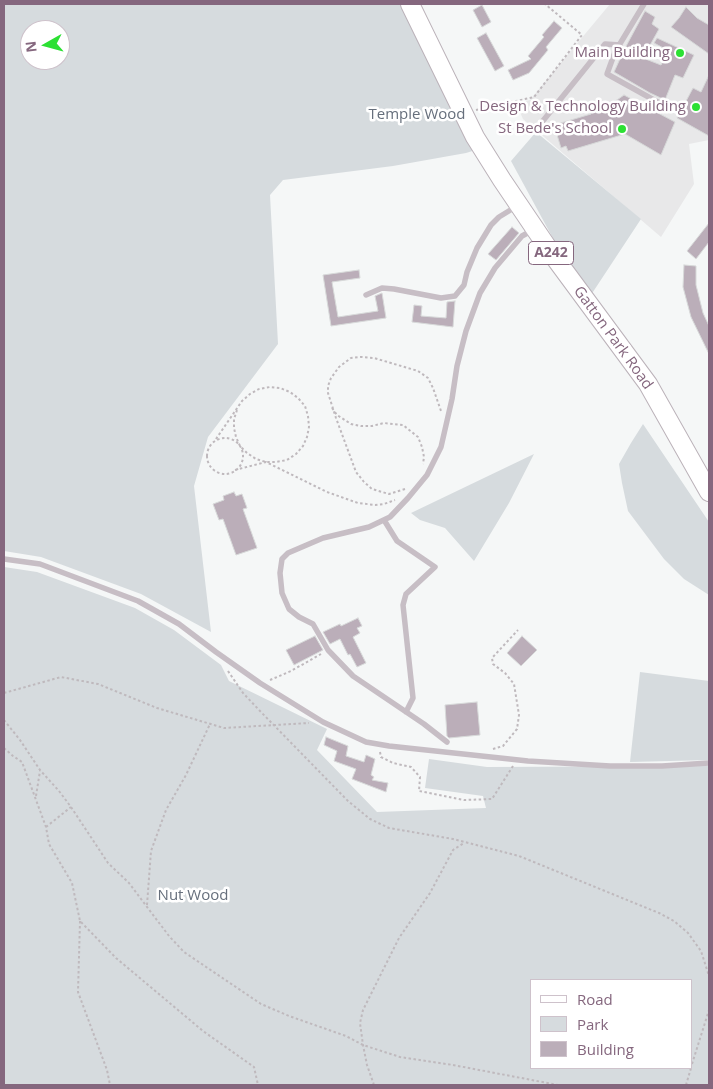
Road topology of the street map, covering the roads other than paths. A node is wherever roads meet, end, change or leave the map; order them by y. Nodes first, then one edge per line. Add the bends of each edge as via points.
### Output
1 (410, 4) edge
2 (644, 4) edge
3 (620, 44) junction
4 (663, 105) dead end
5 (542, 122) dead end
6 (519, 205) junction
7 (535, 229) junction
8 (366, 295) dead end
9 (709, 492) edge
10 (384, 520) junction
11 (4, 559) edge
12 (406, 712) junction
13 (447, 742) dead end
14 (709, 764) edge

1 - 6 main road, Gatton Park Road / A242 via 482,148
2 - 3 lane
3 - 4 lane via 607,74
3 - 5 lane via 605,44
6 - 7 main road, Gatton Park Road / A242
6 - 8 lane via 491,225 477,248 464,285 454,296 441,298 382,288
7 - 9 main road, Gatton Park Road / A242 via 648,384
7 - 10 lane via 522,236 495,268 480,293 456,366 441,448 427,475
10 - 12 lane via 397,541 435,566 406,594 403,605 413,698
10 - 12 lane via 370,527 323,538 288,553 282,559 282,593 289,609 313,624 328,650 353,676
11 - 14 lane via 40,564 138,601 179,624 260,683 324,722 366,742 517,760 610,766
12 - 13 lane

